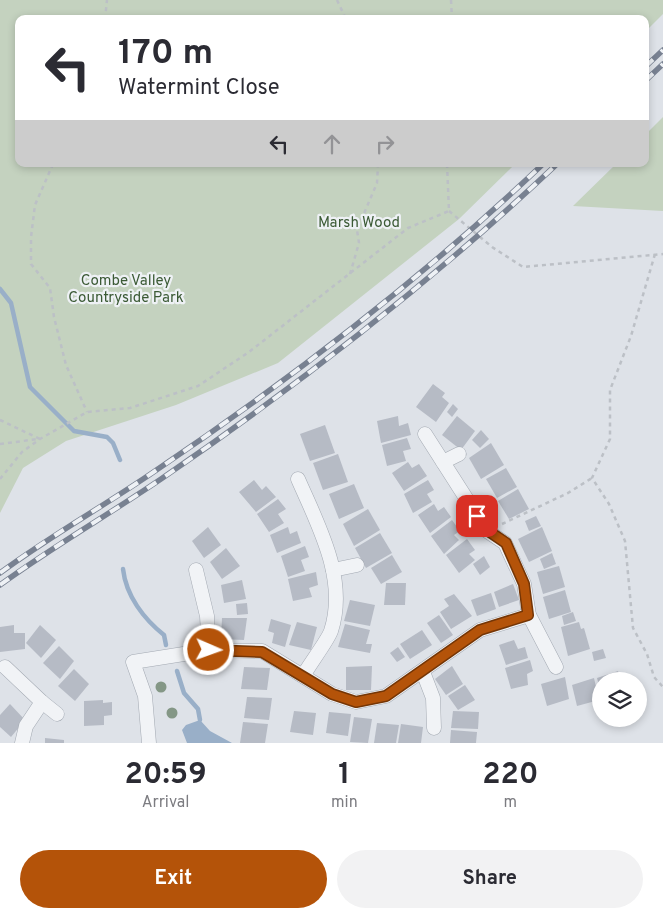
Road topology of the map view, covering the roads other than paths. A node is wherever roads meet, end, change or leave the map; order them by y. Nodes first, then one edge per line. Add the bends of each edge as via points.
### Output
1 (426, 434) dead end
2 (459, 454) dead end
3 (443, 462) junction
4 (298, 479) dead end
5 (357, 564) dead end
6 (196, 570) dead end
7 (333, 570) junction
8 (528, 615) junction
9 (209, 650) junction
10 (5, 667) dead end
11 (556, 667) dead end
12 (422, 672) junction
13 (302, 676) junction
14 (42, 702) junction
15 (57, 714) dead end
16 (434, 728) dead end
17 (22, 743) edge
18 (149, 743) edge

1 - 3 street
2 - 3 street
3 - 8 street via 487,530 506,543 524,584
4 - 7 street
5 - 7 street
6 - 9 street via 207,616
7 - 13 street via 337,602 331,632
8 - 11 street
8 - 12 street via 480,630
9 - 13 street via 262,652
9 - 18 street via 133,662 144,696
10 - 14 street
12 - 13 street via 386,696 356,702 332,694
12 - 16 street via 433,698
14 - 15 street
14 - 17 street via 26,726

